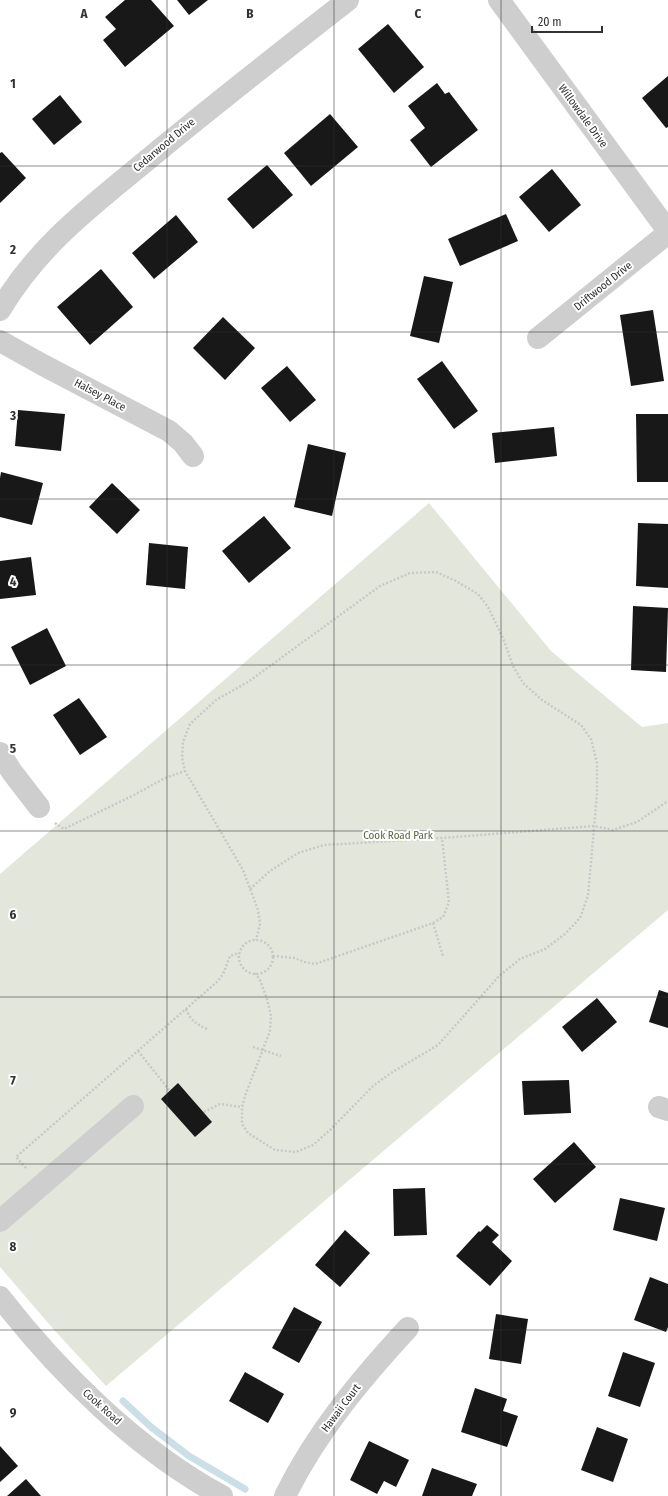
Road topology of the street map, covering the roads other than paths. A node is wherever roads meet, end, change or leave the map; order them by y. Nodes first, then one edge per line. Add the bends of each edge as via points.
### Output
1 (348, 0) edge
2 (499, 0) edge
3 (668, 232) edge
4 (0, 310) edge
5 (538, 338) dead end
6 (0, 341) edge
7 (193, 456) dead end
8 (0, 753) edge
9 (39, 807) road end
10 (133, 1106) dead end
11 (0, 1221) edge
12 (0, 1297) edge
13 (408, 1328) dead end
14 (222, 1496) edge
15 (285, 1496) edge

1 - 4 street, Cedarwood Drive via 196,119 73,221 38,257
2 - 3 street, Willowdale Drive
3 - 5 street, Driftwood Drive
6 - 7 street, Halsey Place via 169,431
8 - 9 street
10 - 11 street
12 - 14 street, Cook Road via 71,1378 106,1412 168,1462
13 - 15 street, Hawaii Court via 340,1406

